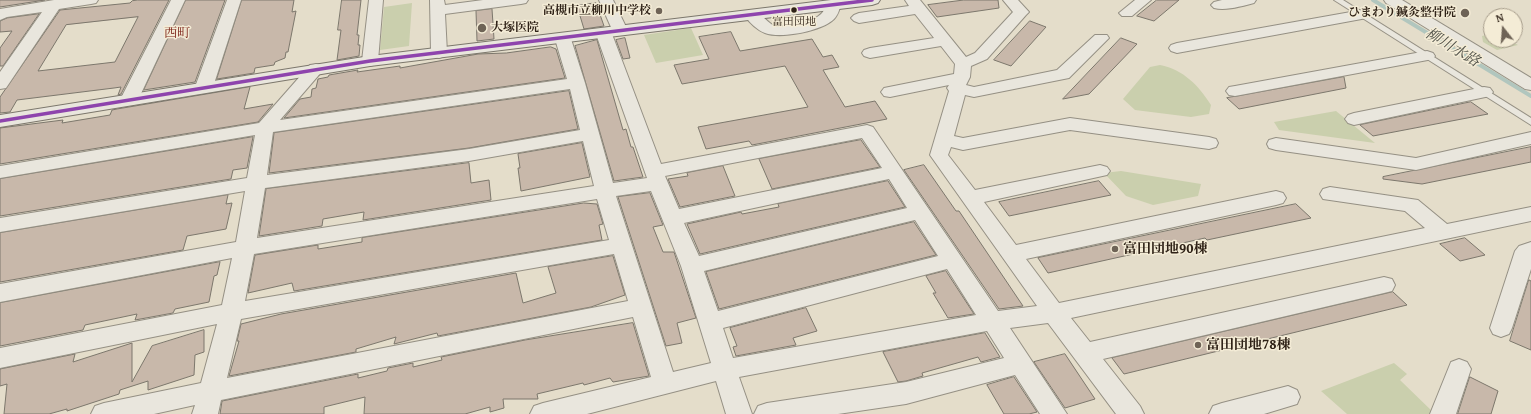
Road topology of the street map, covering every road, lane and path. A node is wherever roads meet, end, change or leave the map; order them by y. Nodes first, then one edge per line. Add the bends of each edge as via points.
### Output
1 (91, 0) edge
2 (178, 0) edge
3 (234, 0) edge
4 (376, 0) edge
5 (521, 0) edge
6 (606, 0) edge
7 (872, 0) edge
8 (1010, 0) edge
9 (1144, 0) edge
10 (1249, 0) edge
11 (1338, 0) edge
12 (1391, 0) edge
13 (915, 4) edge
14 (54, 5) junction
15 (437, 5) edge
16 (1219, 5) dead end
17 (1127, 13) dead end
18 (0, 15) edge
19 (1362, 15) junction
20 (859, 18) dead end
21 (612, 32) junction
22 (1101, 38) dead end
23 (563, 39) junction
24 (945, 41) junction
25 (1177, 48) dead end
26 (439, 53) junction
27 (870, 53) dead end
28 (1427, 56) junction
29 (370, 61) junction
30 (316, 69) junction
31 (960, 76) junction
32 (577, 83) junction
33 (0, 84) edge
34 (1531, 85) edge
35 (204, 87) junction
36 (1235, 90) dead end
37 (890, 92) dead end
38 (1484, 92) junction
39 (129, 100) junction
40 (1354, 119) dead end
41 (0, 121) edge
42 (1531, 122) edge
43 (265, 128) junction
44 (590, 134) junction
45 (1531, 138) edge
46 (944, 140) junction
47 (1209, 143) dead end
48 (1276, 144) dead end
49 (1100, 170) dead end
50 (0, 172) edge
51 (894, 172) junction
52 (656, 178) junction
53 (256, 183) junction
54 (605, 192) junction
55 (1330, 194) dead end
56 (970, 198) junction
57 (1276, 198) dead end
58 (920, 212) junction
59 (1531, 214) edge
60 (672, 218) junction
61 (0, 225) edge
62 (1444, 233) junction
63 (622, 245) junction
64 (245, 248) junction
65 (1531, 250) edge
66 (1011, 254) junction
67 (952, 260) junction
68 (692, 266) junction
69 (1384, 285) dead end
70 (0, 293) edge
71 (641, 306) junction
72 (232, 312) junction
73 (1054, 313) junction
74 (992, 321) junction
75 (711, 322) junction
76 (1501, 328) dead end
77 (1085, 353) junction
78 (0, 358) edge
79 (1020, 364) junction
80 (726, 369) junction
81 (1459, 369) dead end
82 (665, 384) junction
83 (212, 391) junction
84 (1288, 397) dead end
85 (104, 414) edge
86 (205, 414) edge
87 (543, 414) edge
88 (740, 414) edge
89 (767, 414) edge
90 (1054, 414) edge
91 (1131, 414) edge
92 (1222, 414) edge
93 (1443, 414) edge

1 - 14 street
2 - 39 street
3 - 35 street
4 - 29 street
5 - 15 street
6 - 21 street
7 - 21 street
8 - 31 street via 1021,12
9 - 17 street
10 - 16 street
11 - 19 lane
12 - 34 street
13 - 20 street
13 - 24 street
14 - 18 street
14 - 33 street
15 - 26 street
19 - 25 street
19 - 28 lane
21 - 23 street
21 - 52 street
22 - 31 street via 1063,74 974,92
23 - 26 street
23 - 32 street
24 - 27 street
24 - 31 street
26 - 29 street
28 - 36 street
28 - 38 lane
29 - 30 street
30 - 35 street
30 - 43 street
31 - 37 street
31 - 46 street
32 - 43 street
32 - 44 street
35 - 39 street
38 - 40 street
38 - 42 lane
39 - 41 street
43 - 50 street
43 - 53 street
44 - 53 street via 469,155
44 - 54 street
45 - 48 street via 1416,164
46 - 47 street via 963,144 1070,124
46 - 56 street via 939,155
49 - 56 street
51 - 52 street via 867,131
51 - 58 street
51 - 60 street
52 - 54 street
52 - 60 street
53 - 61 street
53 - 64 street
54 - 63 street
54 - 64 street
55 - 62 street via 1411,204
56 - 66 street
57 - 66 street
58 - 67 street
58 - 68 street
59 - 62 street
60 - 68 street
62 - 73 street
63 - 71 street
63 - 72 street
64 - 70 street
64 - 72 street
65 - 76 street via 1526,252
66 - 73 street
67 - 74 street
67 - 75 street
68 - 75 street
69 - 77 street
71 - 82 street
71 - 83 street
72 - 78 street
72 - 83 street
73 - 74 street
73 - 77 street
74 - 79 street
74 - 80 street
75 - 80 street
77 - 91 street
79 - 89 street via 906,393
79 - 90 street
80 - 82 street
80 - 88 street
81 - 93 street
82 - 87 street
83 - 85 street
83 - 86 street
84 - 92 street

